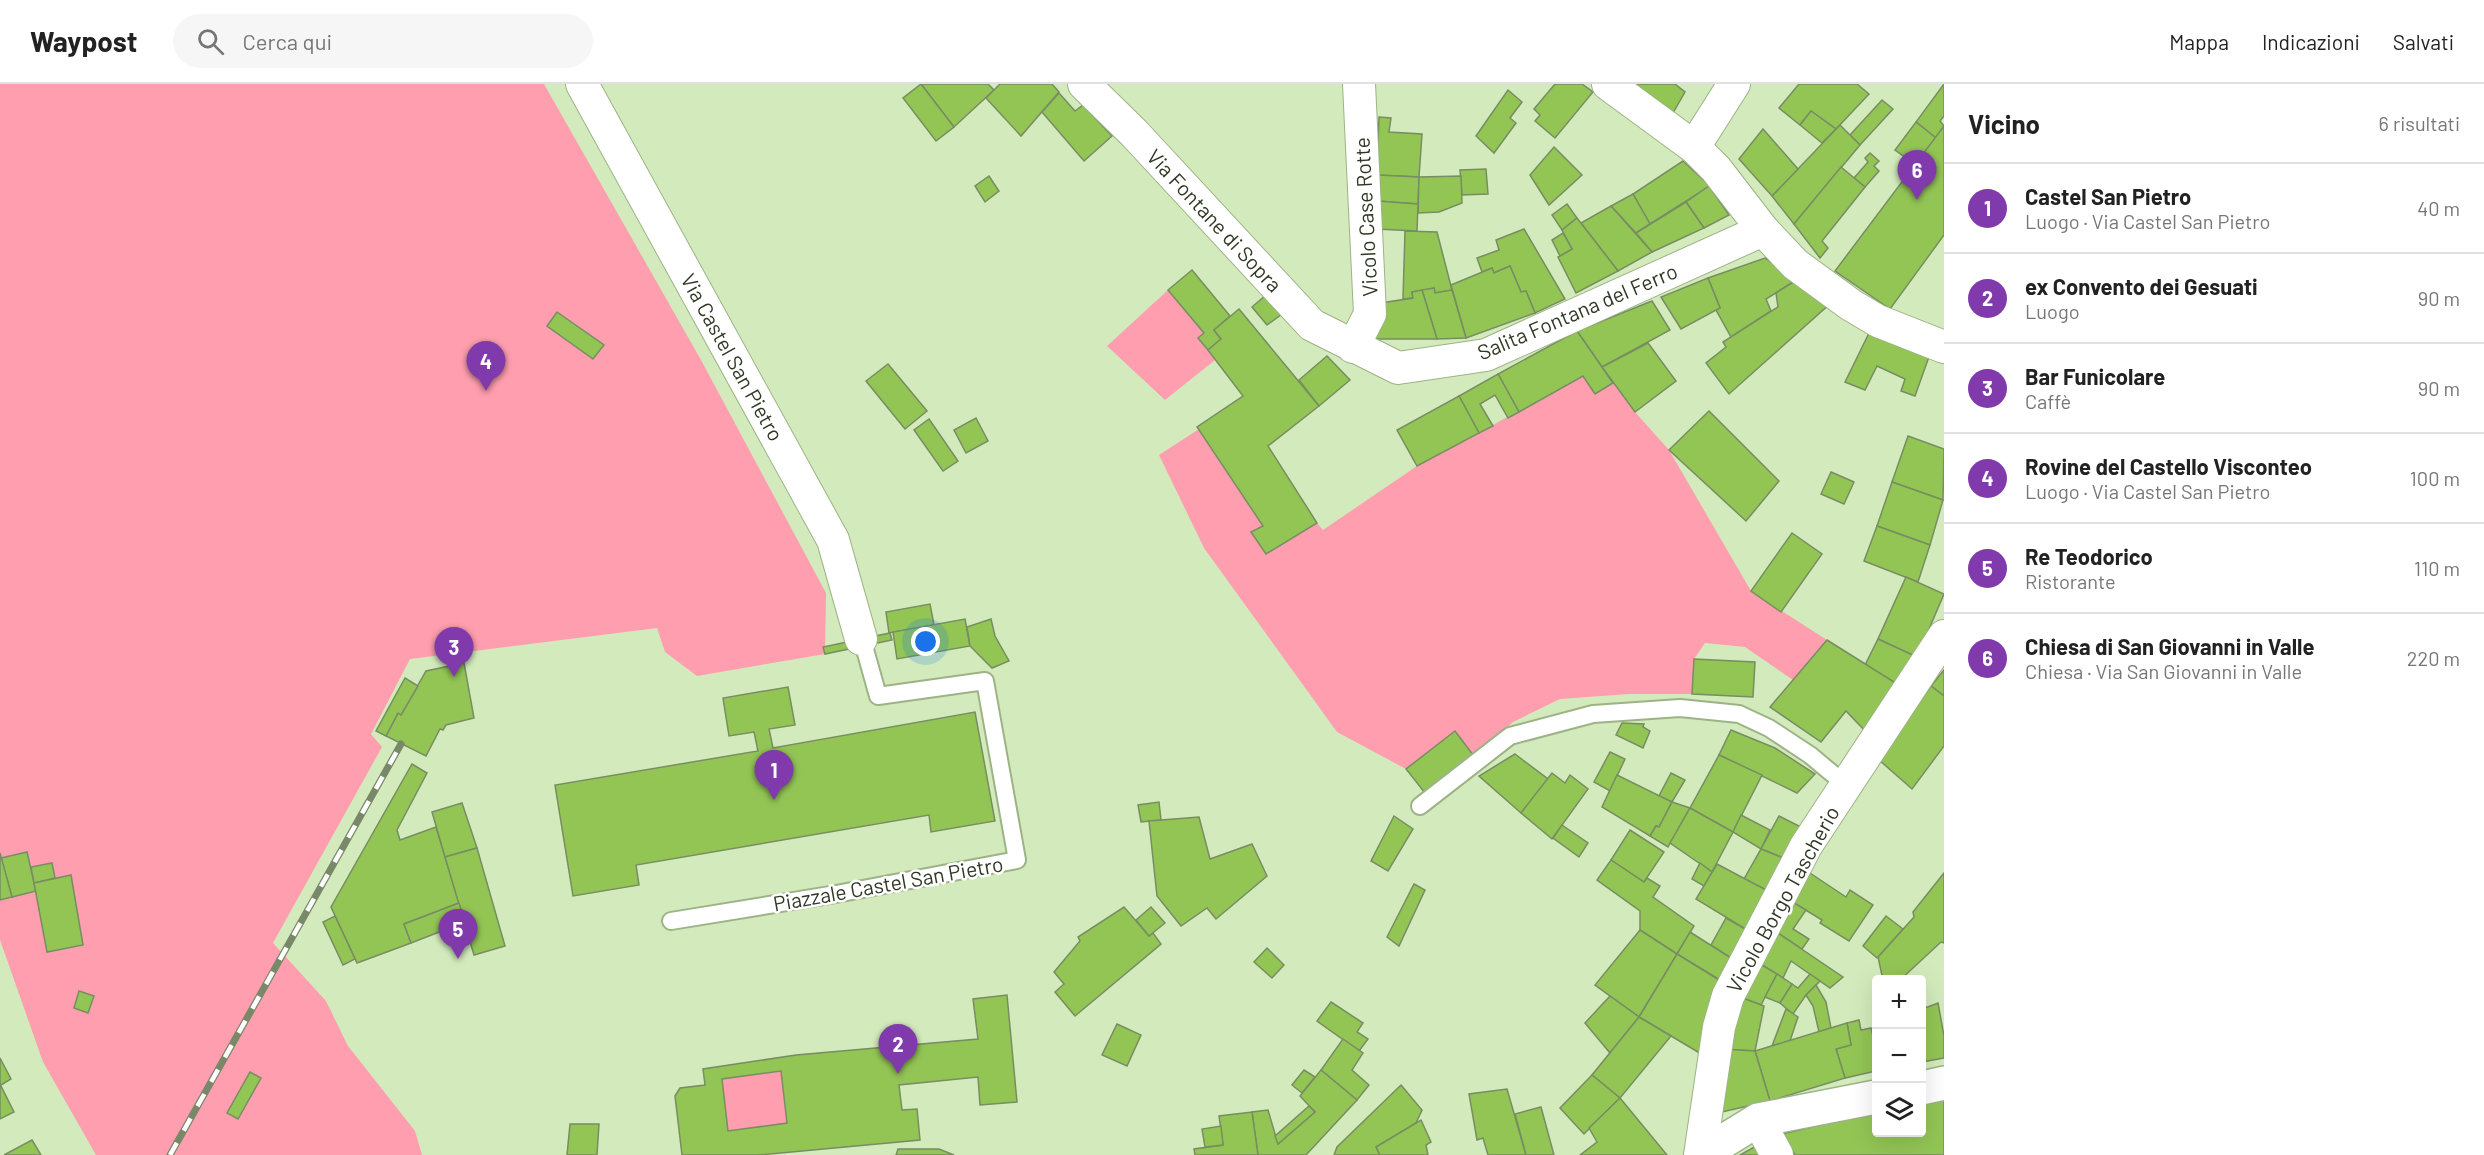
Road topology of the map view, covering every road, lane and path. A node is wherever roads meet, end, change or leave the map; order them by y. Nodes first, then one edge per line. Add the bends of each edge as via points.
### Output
1 (582, 84) edge
2 (1084, 84) edge
3 (1359, 84) edge
4 (1608, 84) edge
5 (1734, 84) edge
6 (1694, 147) junction
7 (1763, 230) junction
8 (1353, 346) junction
9 (1944, 347) edge
10 (1944, 636) edge
11 (863, 642) joint
12 (1846, 785) junction
13 (1420, 806) dead end
14 (671, 921) dead end
15 (1944, 1083) edge
16 (1926, 1087) edge
17 (1872, 1097) edge
18 (1758, 1120) junction
19 (1701, 1155) edge
20 (1777, 1155) edge

1 - 11 street, Via Castel San Pietro via 833,540
2 - 8 street, Via Fontane di Sopra via 1312,324
3 - 8 street, Vicolo Case Rotte via 1370,314
4 - 6 street
5 - 6 street
6 - 7 street
7 - 8 street, Salita Fontana del Ferro via 1486,354 1398,368
7 - 9 street via 1795,264 1851,305 1878,321
10 - 12 street, Vicolo Borgo Tascherio
11 - 14 lane, Piazzale Castel San Pietro via 878,696 985,681 1017,860
12 - 13 lane via 1810,755 1739,714 1680,708 1593,714 1510,736
12 - 19 street, Vicolo Borgo Tascherio via 1806,846 1728,996 1719,1027
15 - 16 main road
17 - 18 main road
18 - 19 main road
18 - 20 street

